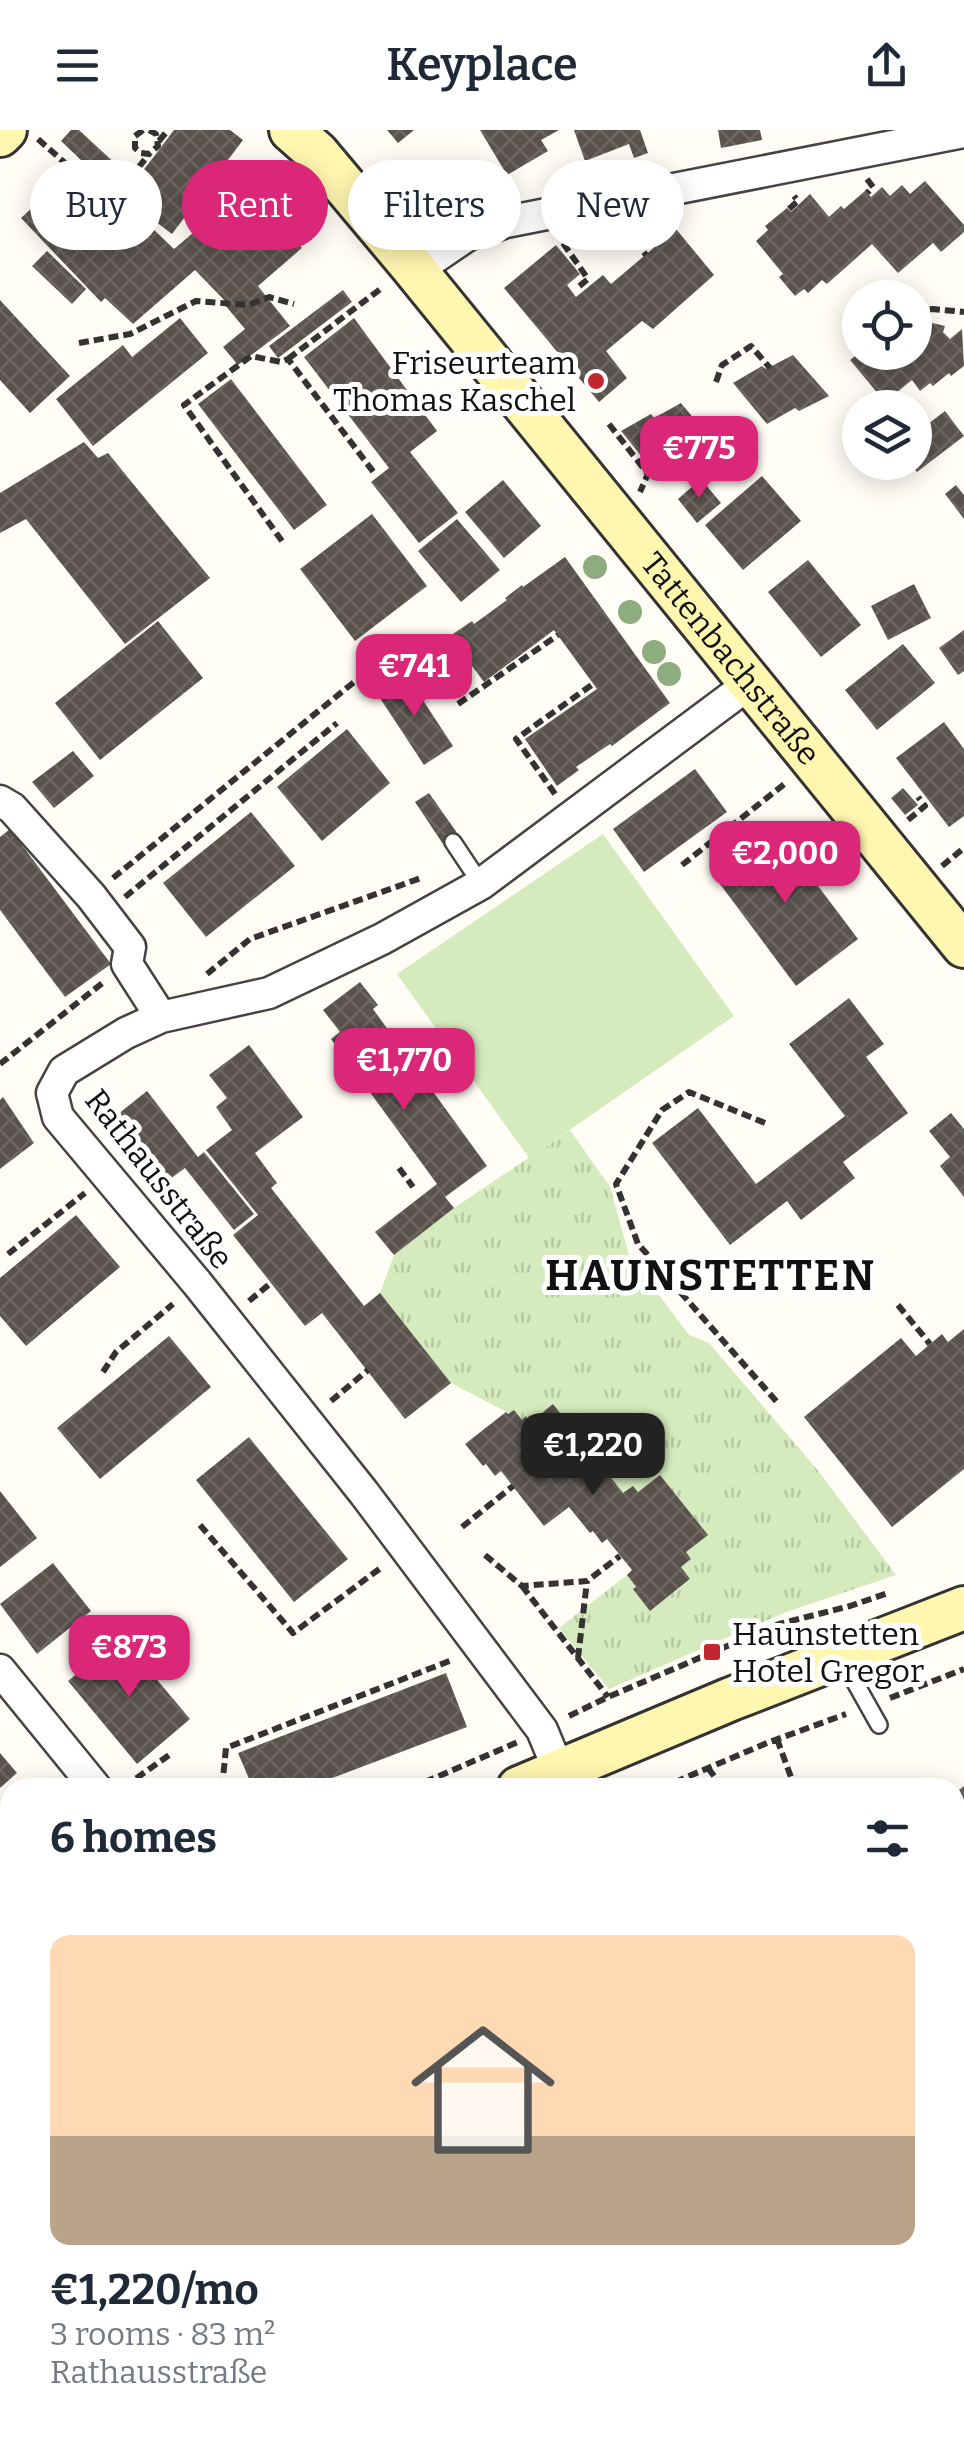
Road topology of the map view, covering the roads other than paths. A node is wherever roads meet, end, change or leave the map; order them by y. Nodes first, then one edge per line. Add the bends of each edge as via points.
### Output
1 (298, 133) edge
2 (960, 135) edge
3 (413, 268) junction
4 (749, 684) junction
5 (0, 801) edge
6 (453, 842) dead end
7 (481, 884) junction
8 (964, 946) edge
9 (168, 1015) junction
10 (964, 1608) edge
11 (841, 1657) junction
12 (0, 1670) edge
13 (879, 1725) dead end
14 (559, 1771) junction
15 (88, 1778) edge
16 (542, 1778) edge

1 - 3 street, Tattenbachstraße
2 - 3 street via 506,222 468,235
3 - 4 street, Tattenbachstraße
4 - 7 street, Rathausstraße
4 - 8 street, Tattenbachstraße
5 - 9 street via 98,905 130,947 127,964
6 - 7 lane
7 - 9 street, Rathausstraße via 269,992
9 - 14 street, Rathausstraße via 64,1071 52,1093 58,1117 406,1548 542,1730
10 - 11 street
11 - 13 lane
11 - 14 street
12 - 15 street
14 - 16 street

